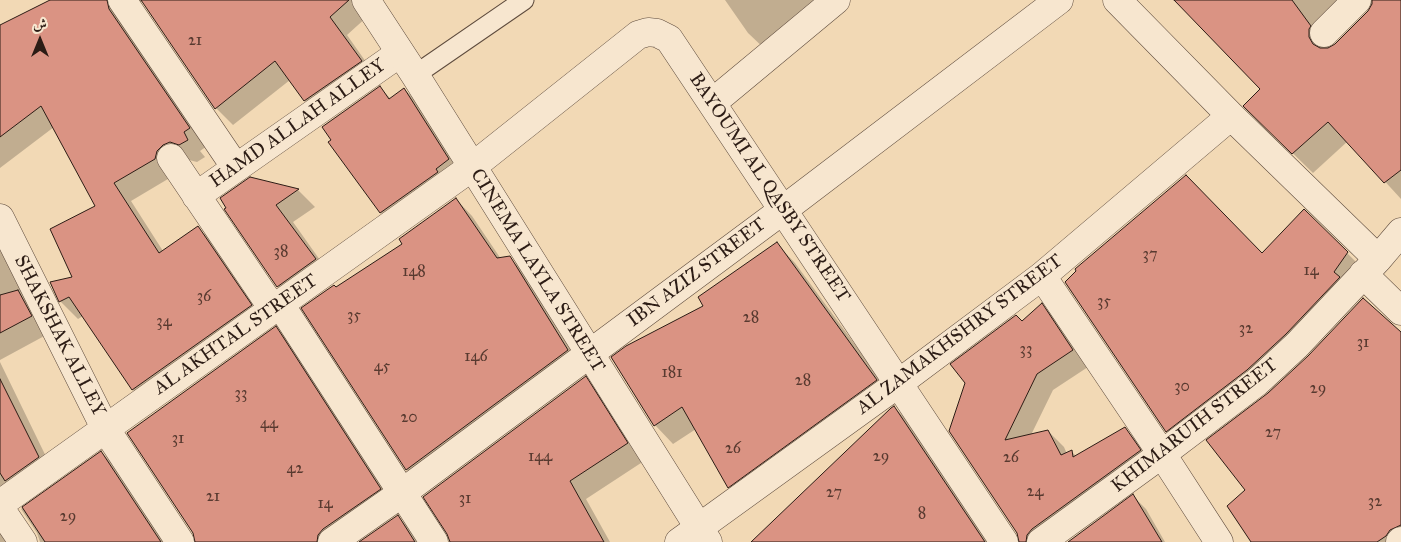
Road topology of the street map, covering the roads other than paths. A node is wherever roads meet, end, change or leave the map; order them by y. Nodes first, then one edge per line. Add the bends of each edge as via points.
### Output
1 (122, 0) edge
2 (366, 0) edge
3 (524, 0) edge
4 (836, 0) edge
5 (1059, 0) edge
6 (1118, 0) edge
7 (1356, 0) edge
8 (1324, 34) dead end
9 (408, 64) junction
10 (712, 103) junction
11 (1231, 116) junction
12 (171, 158) dead end
13 (472, 167) junction
14 (236, 168) junction
15 (196, 196) junction
16 (783, 210) junction
17 (0, 218) edge
18 (1401, 232) edge
19 (1370, 266) junction
20 (1042, 276) junction
21 (277, 307) junction
22 (1401, 311) edge
23 (589, 354) junction
24 (899, 383) junction
25 (105, 428) junction
26 (1162, 454) junction
27 (402, 494) junction
28 (0, 504) edge
29 (0, 508) edge
30 (696, 537) edge
31 (23, 542) edge
32 (180, 542) edge
33 (332, 542) edge
34 (434, 542) edge
35 (1004, 542) edge
36 (1041, 542) edge
37 (1219, 542) edge

1 - 14 street
2 - 9 street, CINEMA LAYLA STREET
3 - 9 lane
4 - 10 street
5 - 16 street, IBN AZIZ STREET
6 - 11 street
7 - 8 street
9 - 13 street, CINEMA LAYLA STREET
9 - 14 street, HAMD ALLAH ALLEY
10 - 13 street, BAYOUMI AL QASBY STREET via 670,39 648,32 638,35
10 - 16 street, BAYOUMI AL QASBY STREET
11 - 19 street
11 - 20 street, AL ZAMAKHSHRY STREET
12 - 15 street, HAMD ALLAH ALLEY
13 - 21 street, AL AKHTAL STREET
13 - 23 street, CINEMA LAYLA STREET
14 - 15 street, HAMD ALLAH ALLEY
15 - 21 street, HAMD ALLAH ALLEY
16 - 23 street, IBN AZIZ STREET
16 - 24 street, BAYOUMI AL QASBY STREET
17 - 25 street, SHAKSHAK ALLEY
18 - 19 street, KHIMARUIH STREET
19 - 22 street
19 - 26 street, KHIMARUIH STREET via 1297,345 1257,382
20 - 24 street, AL ZAMAKHSHRY STREET
20 - 26 street
21 - 25 street, AL AKHTAL STREET
21 - 27 street, HAMD ALLAH ALLEY
23 - 27 street, IBN AZIZ STREET
23 - 30 street, CINEMA LAYLA STREET
24 - 30 street, AL ZAMAKHSHRY STREET
24 - 35 street, BAYOUMI AL QASBY STREET
25 - 28 street, AL AKHTAL STREET
25 - 32 street, SHAKSHAK ALLEY
26 - 36 street, KHIMARUIH STREET
26 - 37 street
27 - 33 street, IBN AZIZ STREET
27 - 34 street, HAMD ALLAH ALLEY
29 - 31 street

